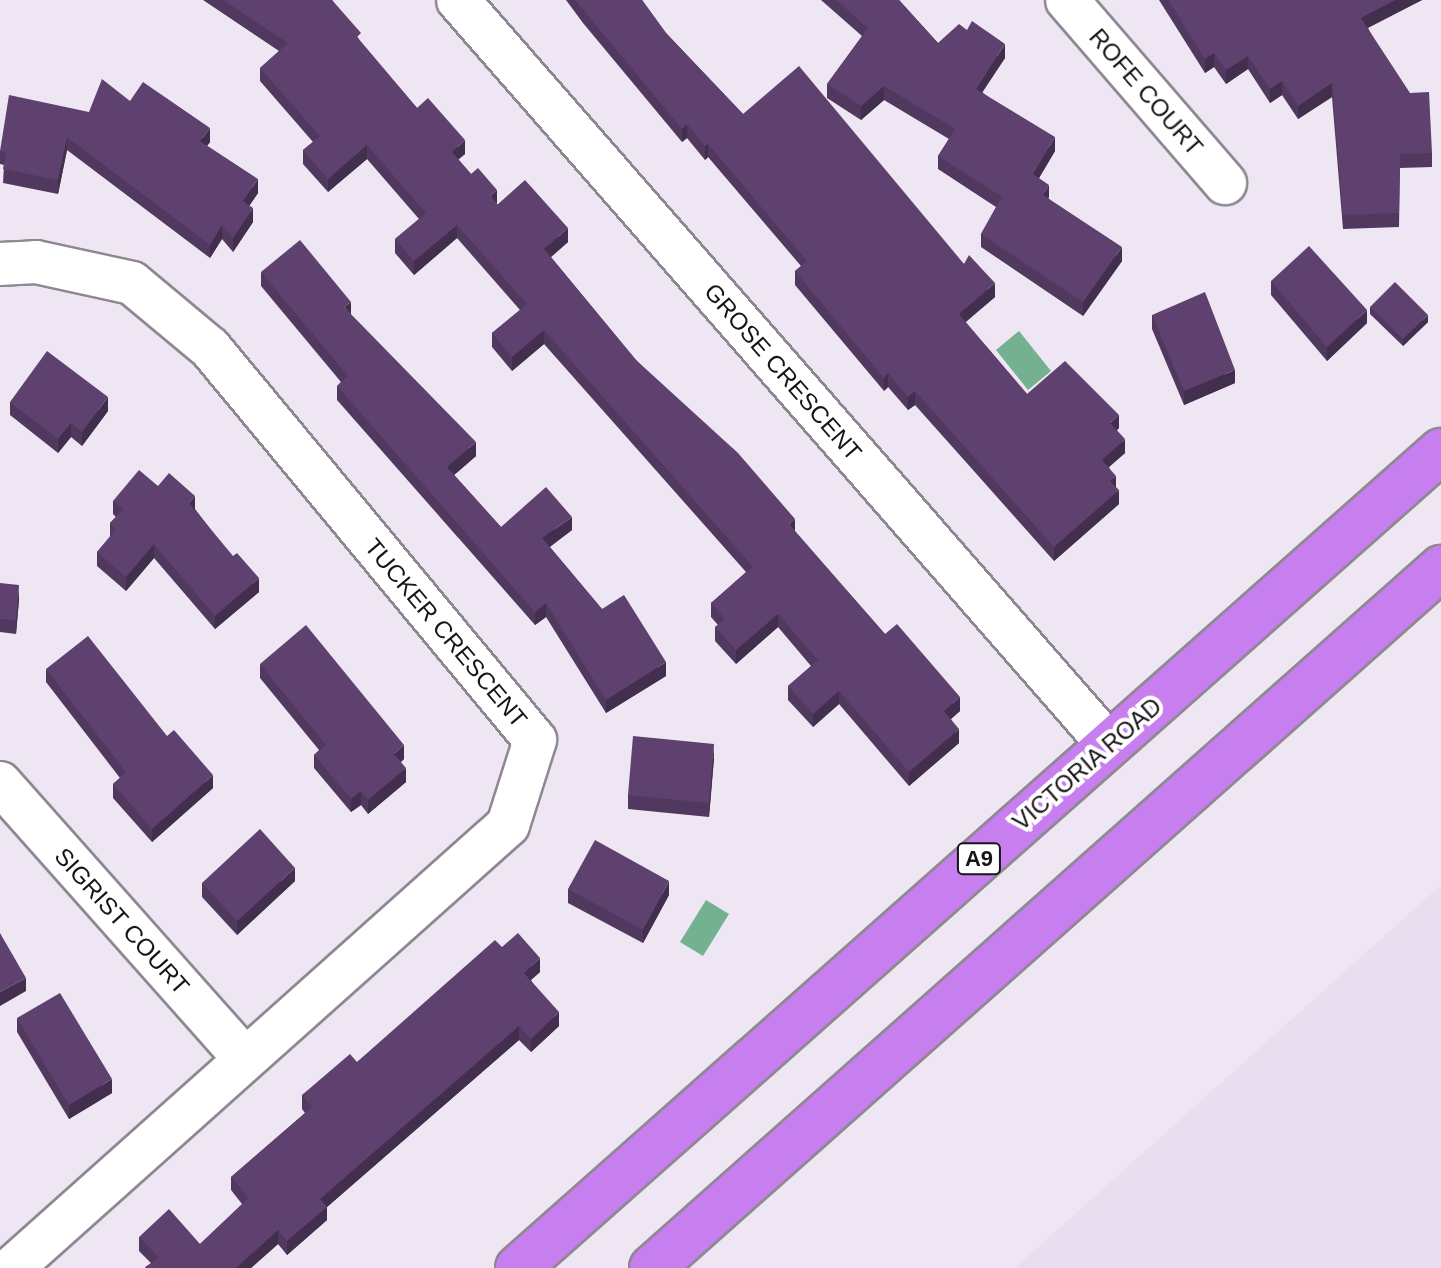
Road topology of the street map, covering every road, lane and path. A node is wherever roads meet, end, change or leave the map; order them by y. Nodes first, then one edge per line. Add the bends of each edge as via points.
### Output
1 (458, 0) edge
2 (1067, 0) edge
3 (1225, 183) dead end
4 (0, 264) edge
5 (1441, 451) edge
6 (1441, 568) edge
7 (1109, 745) junction
8 (0, 783) edge
9 (244, 1058) junction
10 (12, 1268) edge
11 (518, 1268) edge
12 (652, 1268) edge

1 - 7 street, GROSE CRESCENT
2 - 3 street, ROFE COURT
4 - 9 street, TUCKER CRESCENT via 36,262 132,283 210,348 535,740 508,825
5 - 7 highway, VICTORIA ROAD / A9
6 - 12 highway
7 - 11 highway, VICTORIA ROAD / A9
8 - 9 street, SIGRIST COURT
9 - 10 street, TUCKER CRESCENT

